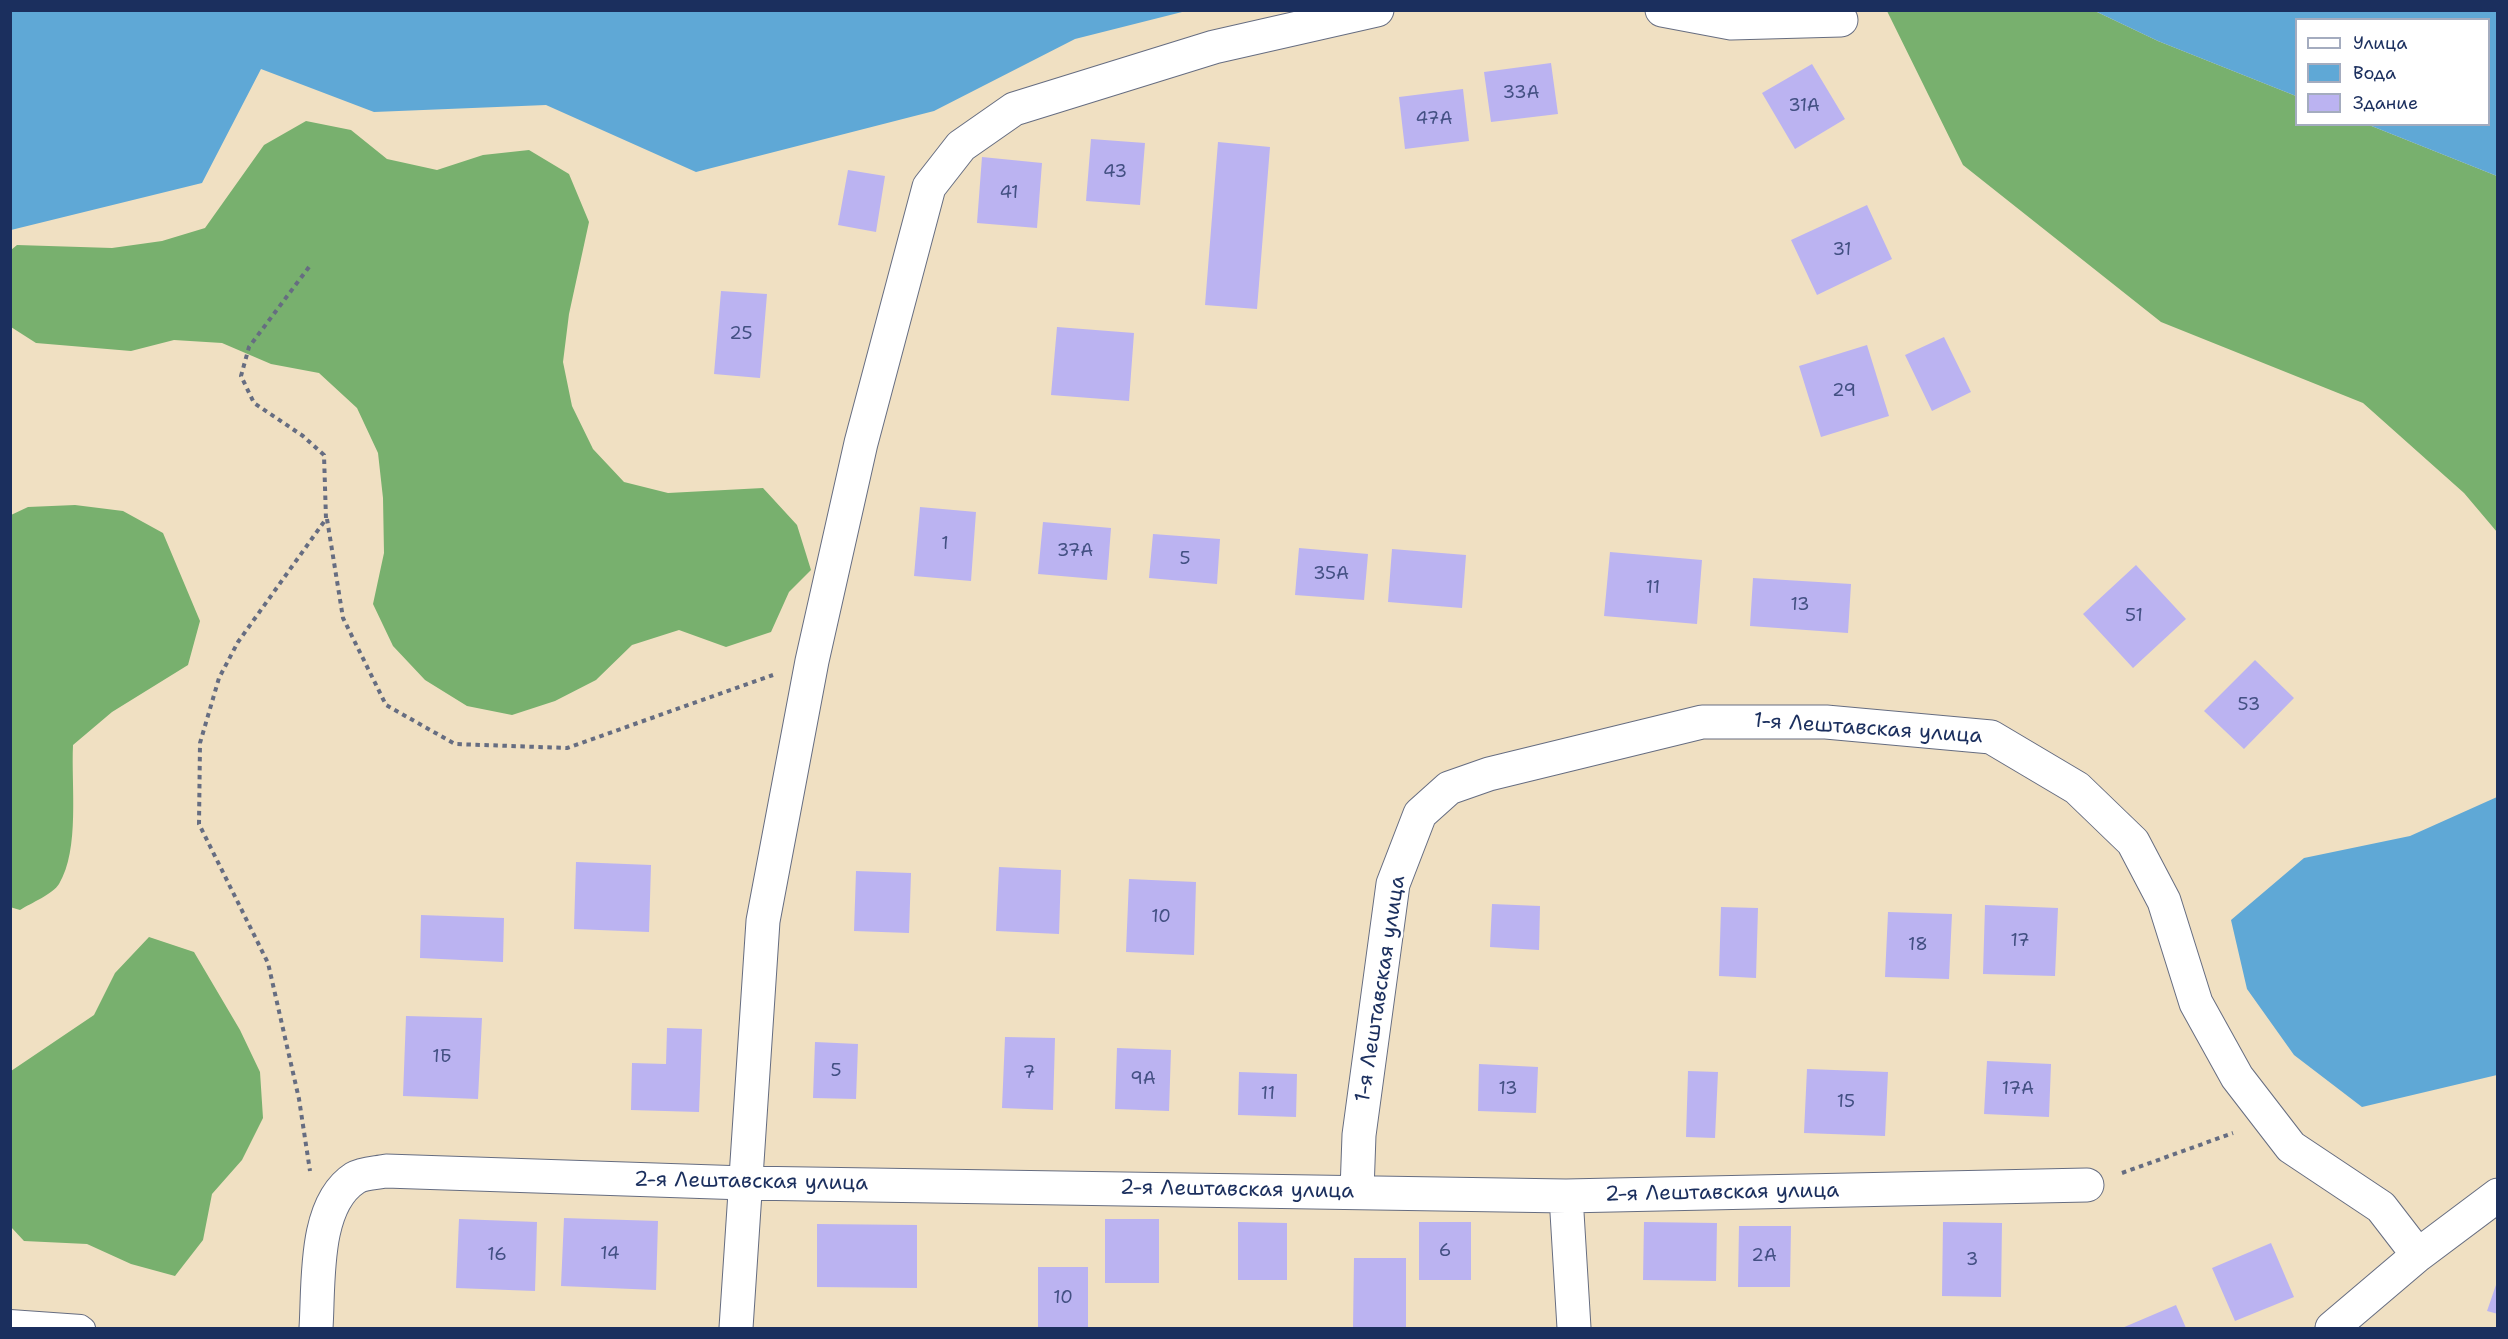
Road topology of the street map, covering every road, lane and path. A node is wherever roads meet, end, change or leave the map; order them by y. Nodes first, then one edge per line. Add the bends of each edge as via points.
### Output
1 (1377, 10) edge
2 (1662, 10) edge
3 (1841, 20) dead end
4 (309, 267) dead end
5 (326, 519) junction
6 (812, 661) junction
7 (2269, 1120) junction
8 (312, 1181) dead end
9 (746, 1183) junction
10 (2087, 1185) joint
11 (1357, 1191) junction
12 (2498, 1195) edge
13 (1566, 1196) junction
14 (2418, 1255) junction
15 (10, 1320) edge
16 (85, 1329) edge
17 (316, 1329) edge
18 (736, 1329) edge
19 (1574, 1329) edge
20 (2332, 1329) edge

1 - 6 street via 1214,47 1014,109 961,146 929,187 861,443
2 - 3 street via 1731,23
4 - 5 path via 249,347 241,376 254,403 324,455
5 - 6 path via 343,618 386,705 455,744 567,748
5 - 8 path via 238,642 219,678 200,743 199,824 268,963 299,1099
6 - 9 street via 763,921
7 - 10 path
7 - 11 street, 1-я Лештавская улица via 2237,1077 2196,1003 2164,901 2133,842 2077,788 1991,737 1826,722 1702,722 1489,774 1449,788 1420,814 1393,884 1359,1135
7 - 14 street, 1-я Лештавская улица via 2290,1148 2381,1207
9 - 11 street, 2-я Лештавская улица
9 - 17 street, 2-я Лештавская улица via 386,1171 356,1177 336,1195 321,1239
9 - 18 street
10 - 13 street, 2-я Лештавская улица
11 - 13 street, 2-я Лештавская улица
12 - 14 street
13 - 19 street
14 - 20 street
15 - 16 lane via 81,1325

